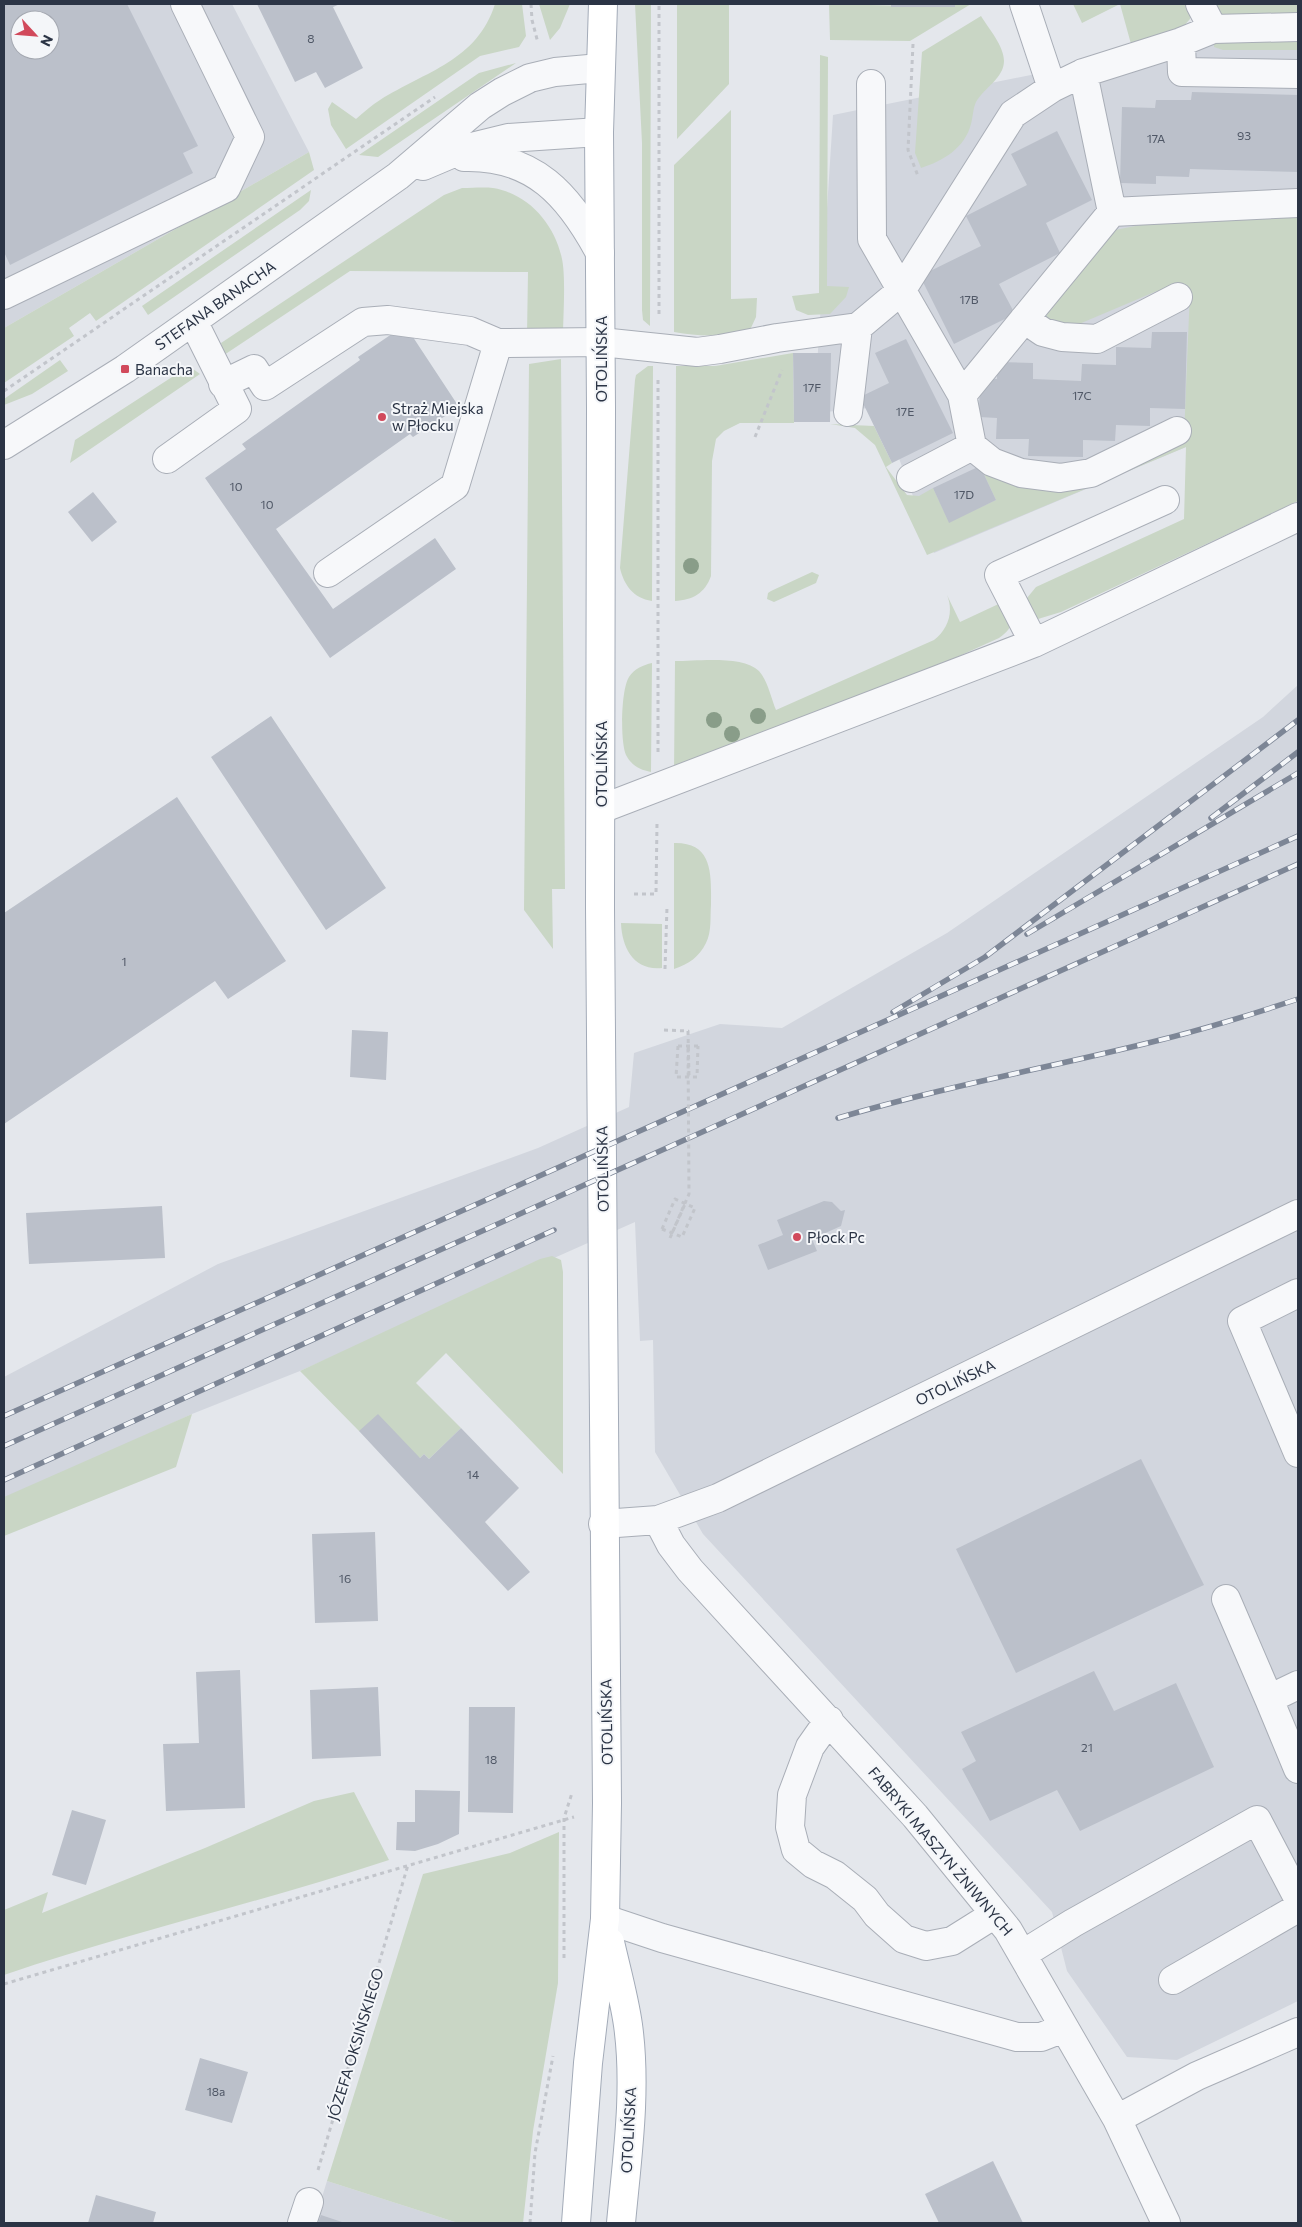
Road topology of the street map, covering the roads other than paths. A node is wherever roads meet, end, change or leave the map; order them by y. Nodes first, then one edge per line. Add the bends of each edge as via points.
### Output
1 (185, 4) edge
2 (603, 4) edge
3 (1024, 4) edge
4 (1200, 4) edge
5 (1298, 27) edge
6 (1214, 29) junction
7 (1181, 42) junction
8 (600, 68) junction
9 (1083, 73) junction
10 (1298, 74) edge
11 (871, 84) dead end
12 (1052, 88) junction
13 (599, 132) junction
14 (442, 157) junction
15 (398, 176) junction
16 (1298, 203) edge
17 (1112, 212) junction
18 (600, 253) junction
19 (901, 291) junction
20 (4, 296) edge
21 (1178, 297) dead end
22 (1024, 319) junction
23 (193, 321) junction
24 (858, 327) junction
25 (601, 342) junction
26 (498, 343) junction
27 (223, 384) junction
28 (962, 395) junction
29 (848, 412) dead end
30 (1177, 431) dead end
31 (4, 445) edge
32 (972, 446) junction
33 (167, 459) dead end
34 (911, 478) dead end
35 (1165, 500) dead end
36 (1298, 517) edge
37 (328, 573) dead end
38 (1034, 643) junction
39 (601, 809) junction
40 (1298, 1214) edge
41 (1298, 1293) edge
42 (1298, 1453) edge
43 (658, 1520) junction
44 (604, 1524) junction
45 (1226, 1599) dead end
46 (1298, 1685) edge
47 (1269, 1699) junction
48 (828, 1720) junction
49 (1298, 1769) edge
50 (1298, 1898) edge
51 (1298, 1908) edge
52 (995, 1914) junction
53 (605, 1920) junction
54 (1023, 1954) junction
55 (1173, 1980) dead end
56 (1064, 2028) junction
57 (1298, 2032) edge
58 (1117, 2119) junction
59 (576, 2223) edge
60 (621, 2223) edge
61 (1166, 2223) edge

1 - 20 street via 250,137 226,188
2 - 8 main road, OTOLIŃSKA
3 - 12 street
4 - 6 street
5 - 6 street
6 - 7 street
7 - 9 street
7 - 10 street via 1182,72
8 - 13 main road, OTOLIŃSKA
8 - 15 street, STEFANA BANACHA via 530,78 502,92 480,106
9 - 12 street
9 - 17 street
11 - 19 street via 872,240
12 - 19 street via 1013,114
13 - 14 street, STEFANA BANACHA via 508,138
13 - 18 main road, OTOLIŃSKA
14 - 15 street, STEFANA BANACHA
14 - 18 street, STEFANA BANACHA via 506,161 532,171 557,189
15 - 23 street, STEFANA BANACHA
16 - 17 street
17 - 22 street
18 - 25 main road, OTOLIŃSKA
19 - 24 street
19 - 28 street
21 - 22 street via 1097,339 1062,337 1043,332
22 - 28 street
23 - 27 street
23 - 31 street, STEFANA BANACHA via 125,369
24 - 25 street via 697,352
24 - 29 street
25 - 26 street
25 - 39 main road, OTOLIŃSKA
26 - 27 street via 470,331 388,320 363,322 265,386 254,369
26 - 37 street via 455,486
27 - 33 street via 237,409
28 - 32 street
30 - 32 street via 1091,473 1060,478 999,465
32 - 34 street
35 - 38 street via 999,575
36 - 38 street
38 - 39 street
39 - 44 main road, OTOLIŃSKA
40 - 43 street, OTOLIŃSKA via 718,1498
41 - 42 street via 1242,1321
43 - 44 street, OTOLIŃSKA
43 - 48 street, FABRYKI MASZYN ŻNIWNYCH via 671,1545 690,1570
44 - 53 main road, OTOLIŃSKA
45 - 47 street
46 - 47 street
47 - 49 street
48 - 52 street, FABRYKI MASZYN ŻNIWNYCH via 915,1816
48 - 52 street via 810,1747 792,1795 790,1827 796,1850 865,1899 877,1915 904,1939 926,1946 952,1941
50 - 54 street via 1257,1820
51 - 55 street
52 - 54 street, FABRYKI MASZYN ŻNIWNYCH
53 - 56 street via 1018,2037 1041,2037
53 - 59 main road, OTOLIŃSKA via 588,2062
53 - 60 main road, OTOLIŃSKA via 628,2024 631,2064
54 - 56 street, FABRYKI MASZYN ŻNIWNYCH
56 - 58 street, FABRYKI MASZYN ŻNIWNYCH
57 - 58 street via 1197,2076
58 - 61 street, FABRYKI MASZYN ŻNIWNYCH

